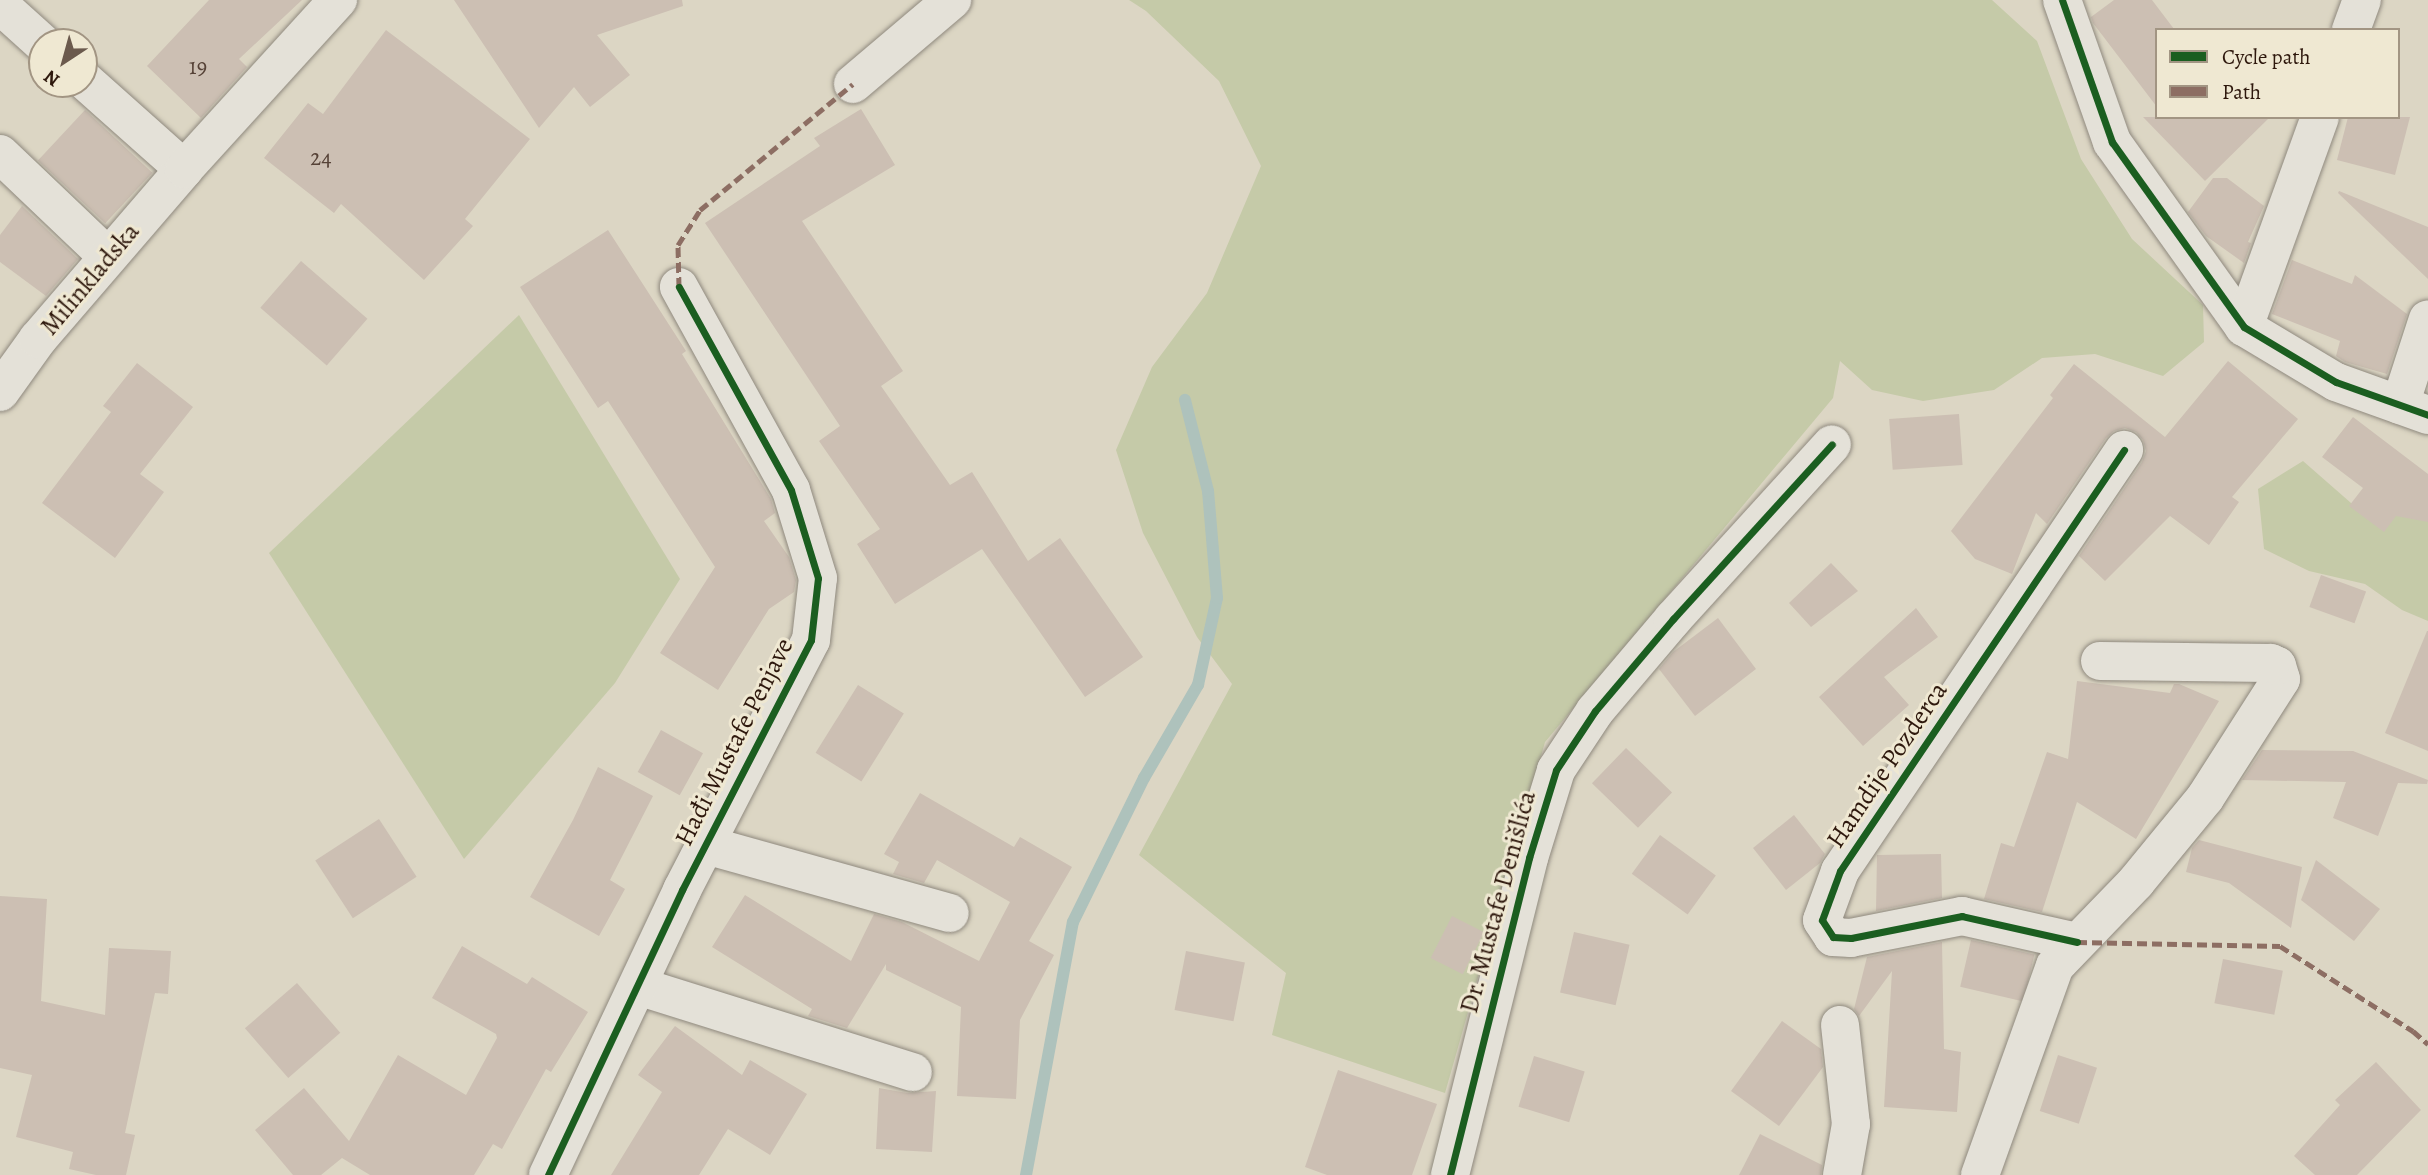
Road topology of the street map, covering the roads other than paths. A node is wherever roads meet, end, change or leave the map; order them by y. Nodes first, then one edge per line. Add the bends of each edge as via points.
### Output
1 (338, 0) edge
2 (952, 0) edge
3 (2062, 0) edge
4 (2362, 0) edge
5 (0, 5) edge
6 (2352, 28) edge
7 (28, 30) edge
8 (853, 84) dead end
9 (98, 92) edge
10 (2319, 119) edge
11 (0, 154) edge
12 (184, 169) junction
13 (108, 257) junction
14 (679, 287) dead end
15 (2428, 319) edge
16 (2244, 327) junction
17 (0, 392) edge
18 (2414, 410) edge
19 (1832, 444) dead end
20 (2124, 450) dead end
21 (2100, 661) dead end
22 (706, 845) junction
23 (950, 912) dead end
24 (2077, 942) junction
25 (638, 986) junction
26 (1840, 1025) dead end
27 (913, 1072) dead end
28 (548, 1175) edge
29 (1450, 1175) edge
30 (1842, 1175) edge
31 (1980, 1175) edge

1 - 12 street, Milinkladska
2 - 8 street
3 - 16 street via 2112,142
4 - 6 street
5 - 7 street
9 - 12 street
10 - 16 street
11 - 13 street
12 - 13 street, Milinkladska
13 - 17 street, Milinkladska
14 - 22 street, Hađi Mustafe Penjave via 791,491 818,578 811,640
15 - 18 street
16 - 18 street via 2336,382
19 - 29 street, Dr. Mustafe Denišlića via 1603,701 1556,770 1529,858
20 - 24 street, Hamdije Pozderca via 1840,871 1822,920 1833,937 1851,939 1962,916
21 - 24 street via 2271,663 2281,679 2205,798 2136,882
22 - 23 street
22 - 25 street, Hađi Mustafe Penjave
24 - 31 street via 2055,966 2042,997
25 - 27 street
25 - 28 street, Hađi Mustafe Penjave
26 - 30 street via 1850,1124

